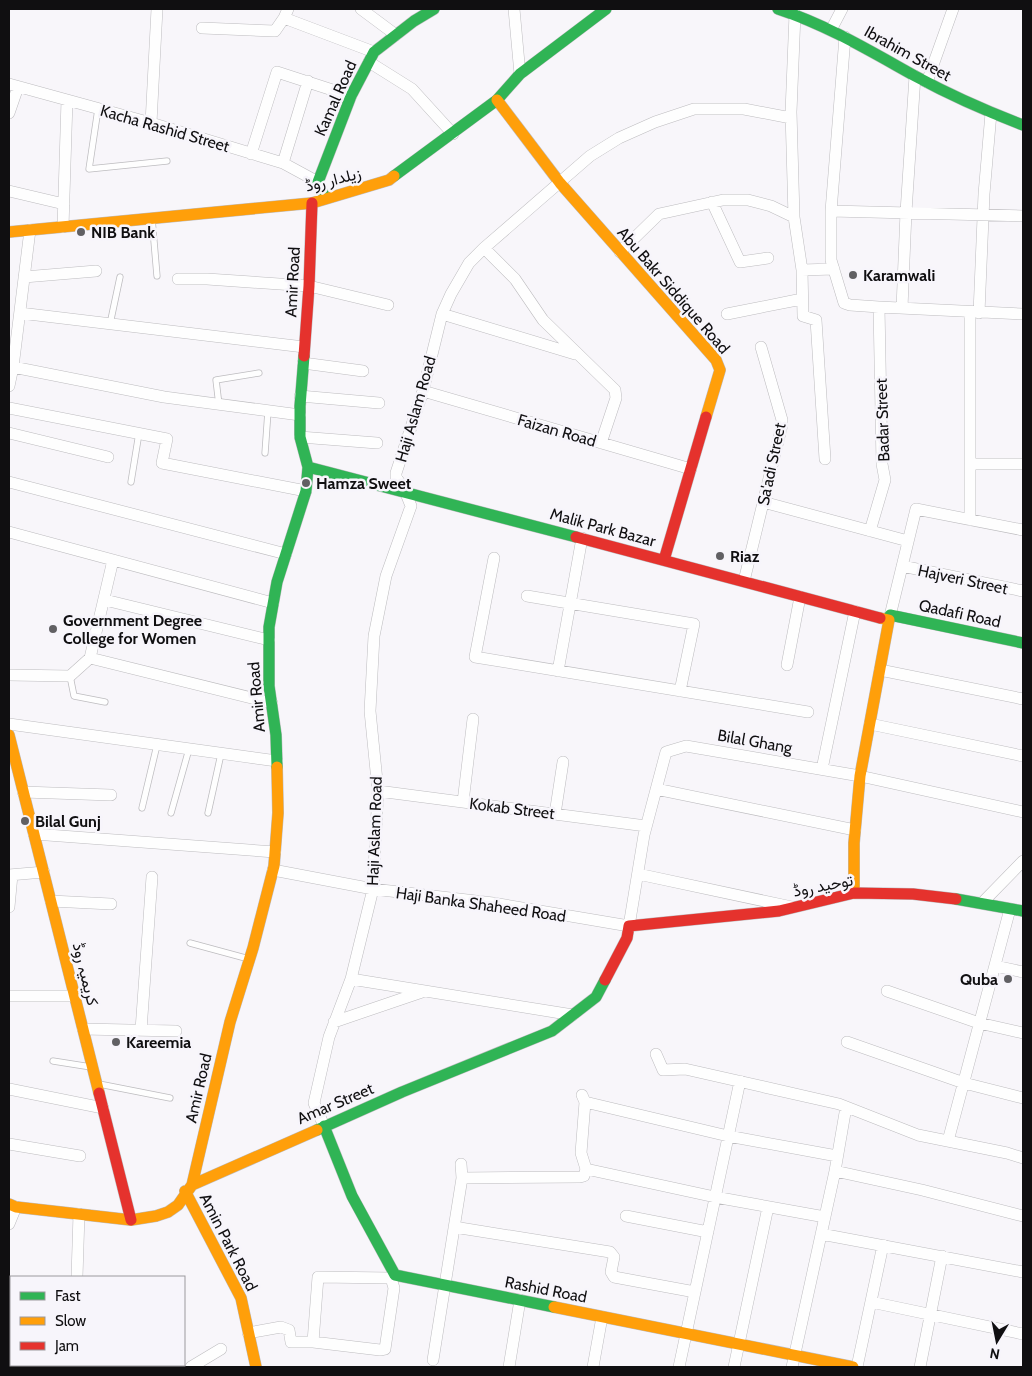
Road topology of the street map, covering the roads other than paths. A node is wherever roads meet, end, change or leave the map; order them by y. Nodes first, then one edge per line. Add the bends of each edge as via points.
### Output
1 (157, 9) edge
2 (361, 9) edge
3 (434, 9) edge
4 (514, 9) edge
5 (606, 9) edge
6 (778, 9) edge
7 (842, 9) edge
8 (953, 9) edge
9 (286, 14) edge
10 (795, 14) junction
11 (202, 28) dead end
12 (831, 30) junction
13 (396, 35) junction
14 (845, 37) junction
15 (372, 57) junction
16 (520, 74) junction
17 (914, 76) junction
18 (308, 81) junction
19 (927, 82) junction
20 (14, 85) edge
21 (351, 96) junction
22 (67, 100) junction
23 (497, 100) junction
24 (98, 109) junction
25 (991, 112) junction
26 (9, 113) edge
27 (791, 118) junction
28 (151, 123) junction
29 (1023, 125) edge
30 (453, 134) junction
31 (251, 154) junction
32 (166, 161) dead end
33 (283, 163) junction
34 (318, 182) junction
35 (560, 183) junction
36 (9, 191) edge
37 (325, 198) junction
38 (312, 202) junction
39 (712, 202) junction
40 (64, 204) junction
41 (831, 211) junction
42 (906, 212) junction
43 (983, 215) junction
44 (1023, 216) edge
45 (794, 217) junction
46 (152, 218) junction
47 (63, 227) junction
48 (30, 230) junction
49 (9, 232) edge
50 (484, 248) junction
51 (620, 252) junction
52 (768, 258) dead end
53 (802, 270) junction
54 (834, 270) junction
55 (96, 271) dead end
56 (156, 276) dead end
57 (24, 277) junction
58 (120, 277) dead end
59 (178, 279) dead end
60 (309, 286) junction
61 (802, 299) junction
62 (388, 305) dead end
63 (879, 307) junction
64 (902, 308) junction
65 (975, 312) junction
66 (442, 314) junction
67 (727, 314) dead end
68 (1023, 314) edge
69 (16, 320) edge
70 (110, 324) junction
71 (304, 347) junction
72 (761, 348) dead end
73 (577, 354) junction
74 (12, 359) edge
75 (303, 363) junction
76 (363, 371) dead end
77 (259, 373) dead end
78 (9, 386) edge
79 (423, 391) junction
80 (300, 396) junction
81 (379, 403) dead end
82 (220, 405) junction
83 (9, 408) edge
84 (268, 411) junction
85 (300, 416) junction
86 (9, 433) edge
87 (139, 433) junction
88 (300, 437) junction
89 (601, 442) junction
90 (377, 443) dead end
91 (265, 454) dead end
92 (108, 457) dead end
93 (825, 459) dead end
94 (970, 464) junction
95 (1023, 464) edge
96 (308, 467) junction
97 (691, 469) junction
98 (9, 482) edge
99 (131, 482) dead end
100 (306, 491) junction
101 (405, 491) junction
102 (763, 502) junction
103 (970, 520) junction
104 (1023, 530) edge
105 (870, 531) junction
106 (9, 532) edge
107 (582, 538) junction
108 (908, 541) junction
109 (286, 554) junction
110 (494, 558) dead end
111 (113, 560) junction
112 (664, 560) junction
113 (902, 566) junction
114 (744, 581) junction
115 (1023, 592) edge
116 (528, 596) dead end
117 (800, 597) junction
118 (105, 600) junction
119 (274, 603) junction
120 (570, 603) junction
121 (855, 611) junction
122 (890, 617) junction
123 (269, 640) junction
124 (1023, 643) edge
125 (90, 658) junction
126 (787, 665) dead end
127 (880, 670) junction
128 (558, 671) junction
129 (9, 674) edge
130 (70, 676) junction
131 (680, 691) junction
132 (1023, 700) edge
133 (105, 702) dead end
134 (272, 703) junction
135 (808, 712) dead end
136 (474, 719) dead end
137 (9, 724) edge
138 (870, 724) junction
139 (9, 735) edge
140 (157, 745) junction
141 (189, 749) junction
142 (221, 754) junction
143 (1023, 756) edge
144 (277, 761) junction
145 (563, 762) dead end
146 (822, 769) junction
147 (860, 776) junction
148 (656, 789) junction
149 (378, 791) junction
150 (23, 792) junction
151 (111, 795) dead end
152 (462, 802) junction
153 (142, 808) dead end
154 (1023, 812) edge
155 (172, 813) dead end
156 (208, 813) dead end
157 (555, 814) junction
158 (646, 826) junction
159 (855, 830) junction
160 (34, 834) junction
161 (275, 852) junction
162 (1023, 861) edge
163 (273, 870) junction
164 (44, 872) junction
165 (638, 874) junction
166 (10, 875) edge
167 (152, 876) dead end
168 (373, 889) junction
169 (854, 893) junction
170 (51, 901) junction
171 (982, 903) junction
172 (111, 904) dead end
173 (9, 907) edge
174 (793, 907) junction
175 (1010, 909) junction
176 (1023, 911) edge
177 (629, 926) junction
178 (190, 943) dead end
179 (249, 960) junction
180 (995, 966) junction
181 (1023, 972) edge
182 (351, 979) junction
183 (425, 991) junction
184 (887, 991) dead end
185 (9, 996) edge
186 (75, 996) junction
187 (573, 1015) junction
188 (334, 1022) junction
189 (980, 1023) junction
190 (83, 1029) junction
191 (141, 1030) junction
192 (176, 1031) dead end
193 (1023, 1033) edge
194 (847, 1042) dead end
195 (656, 1054) dead end
196 (53, 1061) dead end
197 (93, 1068) junction
198 (740, 1081) junction
199 (97, 1083) junction
200 (964, 1083) junction
201 (9, 1090) edge
202 (170, 1098) dead end
203 (1023, 1098) edge
204 (846, 1107) junction
205 (103, 1108) junction
206 (324, 1126) junction
207 (728, 1136) junction
208 (948, 1141) junction
209 (9, 1144) edge
210 (80, 1156) dead end
211 (838, 1156) junction
212 (1023, 1158) edge
213 (460, 1164) dead end
214 (586, 1169) junction
215 (835, 1171) junction
216 (462, 1178) junction
217 (189, 1188) junction
218 (715, 1197) junction
219 (12, 1206) edge
220 (768, 1207) junction
221 (79, 1214) junction
222 (626, 1216) dead end
223 (1023, 1216) edge
224 (825, 1217) junction
225 (131, 1220) junction
226 (9, 1224) edge
227 (454, 1227) junction
228 (708, 1232) junction
229 (821, 1234) junction
230 (883, 1245) junction
231 (942, 1256) junction
232 (1023, 1272) edge
233 (77, 1276) edge
234 (393, 1276) junction
235 (445, 1285) junction
236 (695, 1292) junction
237 (520, 1300) junction
238 (871, 1302) junction
239 (931, 1314) junction
240 (602, 1316) junction
241 (248, 1333) junction
242 (685, 1333) junction
243 (1023, 1334) edge
244 (313, 1342) junction
245 (738, 1344) junction
246 (221, 1349) dead end
247 (794, 1355) junction
248 (433, 1360) dead end
249 (191, 1367) edge
250 (256, 1367) edge
251 (509, 1367) edge
252 (593, 1367) edge
253 (679, 1367) edge
254 (734, 1367) edge
255 (792, 1367) edge
256 (853, 1367) edge
257 (857, 1367) edge
258 (920, 1367) edge

1 - 28 street
2 - 13 street
3 - 13 street, Kamal Road
4 - 16 street
5 - 16 street, زیلدار روڈ
6 - 10 street, Ibrahim Street
7 - 12 street
8 - 19 street
9 - 11 street via 275,31
9 - 15 street
10 - 12 street, Ibrahim Street
10 - 27 street
12 - 14 street, Ibrahim Street
13 - 15 street, Kamal Road
14 - 17 street, Ibrahim Street
14 - 41 street
15 - 21 street, Kamal Road
15 - 30 street via 412,89
16 - 23 street, زیلدار روڈ
17 - 19 street, Ibrahim Street
17 - 42 street
18 - 21 street
18 - 31 street via 277,72
18 - 33 street
19 - 25 street, Ibrahim Street
20 - 22 street, Kacha Rashid Street
20 - 26 street
21 - 34 street, Kamal Road
22 - 24 street, Kacha Rashid Street
22 - 40 street
23 - 30 street, زیلدار روڈ
23 - 35 street, Abu Bakr Siddique Road
24 - 28 street, Kacha Rashid Street
24 - 32 lane via 89,169
25 - 29 street, Ibrahim Street
25 - 43 street
27 - 35 street, Haji Aslam Road via 744,109 694,109 619,138 590,156
27 - 45 street
28 - 31 street, Kacha Rashid Street
30 - 37 street, زیلدار روڈ via 388,180
31 - 33 street, Kacha Rashid Street
33 - 34 street, Kacha Rashid Street
34 - 37 street
35 - 50 street, Haji Aslam Road
35 - 51 street, Abu Bakr Siddique Road
36 - 40 street
37 - 38 street, زیلدار روڈ
38 - 46 street, زیلدار روڈ
38 - 60 street, Amir Road
39 - 45 street via 748,200 772,206
39 - 51 street via 659,214
39 - 52 street via 740,262
40 - 47 street
41 - 42 street
41 - 54 street
42 - 43 street
42 - 64 street
43 - 44 street
43 - 65 street
45 - 53 street
46 - 47 street, زیلدار روڈ
46 - 56 lane
47 - 48 street, زیلدار روڈ
48 - 49 street, زیلدار روڈ
48 - 57 street
50 - 66 street, Haji Aslam Road via 469,263
50 - 73 street via 515,279 543,320
51 - 97 street, Abu Bakr Siddique Road via 716,360 720,370
53 - 54 street
53 - 61 street
54 - 63 street via 844,303
55 - 57 street
57 - 69 street
58 - 70 lane
59 - 60 street
60 - 62 street
60 - 71 street, Amir Road
61 - 67 street
61 - 93 street via 803,316 816,320
63 - 64 street
63 - 105 street, Badar Street via 885,480
64 - 65 street
65 - 68 street
65 - 94 street
66 - 73 street
66 - 79 street, Haji Aslam Road
69 - 70 street
69 - 74 street
70 - 71 street
71 - 75 street, Amir Road
72 - 102 street, Sa'adi Street via 782,420
73 - 89 street via 615,390
74 - 78 street
74 - 82 street via 164,397
75 - 76 street
75 - 80 street, Amir Road
77 - 82 lane via 216,380
79 - 89 street, Faizan Road
79 - 101 street, Haji Aslam Road via 396,473
80 - 81 street
80 - 85 street, Amir Road
82 - 84 street
83 - 87 street
84 - 85 street
84 - 91 lane
85 - 88 street, Amir Road
86 - 92 street
87 - 99 lane
87 - 100 street via 167,439 162,463
88 - 90 street
88 - 96 street, Amir Road
89 - 97 street, Faizan Road
94 - 95 street
94 - 103 street
96 - 100 street, Amir Road
96 - 101 street, Malik Park Bazar
97 - 112 street, Abu Bakr Siddique Road
98 - 109 street
100 - 109 street, Amir Road
101 - 107 street, Malik Park Bazar
101 - 149 street, Haji Aslam Road via 411,506 386,576 374,636 370,711
102 - 105 street
102 - 114 street, Sa'adi Street
103 - 104 street
103 - 108 street via 916,509
105 - 108 street
106 - 111 street
107 - 112 street, Malik Park Bazar
107 - 120 street
108 - 113 street
109 - 119 street, Amir Road
110 - 128 street via 475,657
111 - 118 street
111 - 119 street
112 - 114 street, Malik Park Bazar
113 - 115 street, Hajveri Street
113 - 122 street
114 - 117 street, Malik Park Bazar
116 - 120 street
117 - 121 street, Malik Park Bazar
117 - 126 street
118 - 123 street
118 - 125 street
119 - 123 street, Amir Road
120 - 128 street
120 - 131 street via 694,624
121 - 122 street, Malik Park Bazar
121 - 146 street
122 - 124 street, Qadafi Road
122 - 127 street
123 - 134 street, Amir Road
125 - 130 street
125 - 134 street
127 - 132 street
127 - 138 street
128 - 131 street
129 - 130 street
130 - 133 lane via 74,696
131 - 135 street
134 - 144 street, Amir Road
136 - 152 street
137 - 140 street
138 - 143 street
138 - 147 street
139 - 150 street, کریمیہ روڈ
140 - 141 street
140 - 153 lane
141 - 142 street
141 - 155 lane
142 - 144 street
142 - 156 lane
144 - 161 street, Amir Road
145 - 157 street
146 - 147 street, Bilal Ghang
146 - 148 street, Bilal Ghang via 686,746 666,752
147 - 154 street, Bilal Ghang
147 - 159 street
148 - 158 street, Bilal Ghang
148 - 159 street
149 - 152 street, Kokab Street
149 - 168 street, Haji Aslam Road
150 - 151 street
150 - 160 street, کریمیہ روڈ
152 - 157 street, Kokab Street
157 - 158 street, Kokab Street
158 - 165 street, Bilal Ghang
159 - 169 street
160 - 161 street
160 - 164 street, کریمیہ روڈ
161 - 163 street, Amir Road
162 - 171 street
163 - 168 street, Haji Banka Shaheed Road
163 - 179 street, Amir Road
164 - 166 street
164 - 170 street, کریمیہ روڈ
165 - 174 street
165 - 177 street, Bilal Ghang
166 - 173 street
167 - 191 street
168 - 177 street, Haji Banka Shaheed Road via 493,903
168 - 182 street, Haji Aslam Road
169 - 171 street, توحید روڈ via 913,894
169 - 174 street, توحید روڈ
170 - 172 street
170 - 186 street, کریمیہ روڈ
171 - 175 street, توحید روڈ
174 - 177 street, توحید روڈ
175 - 176 street, توحید روڈ
175 - 180 street
177 - 187 street, Amar Street via 627,938 596,997
178 - 179 lane
179 - 217 street, Amir Road via 230,1022
180 - 181 street
180 - 189 street
182 - 183 street
182 - 188 street, Haji Aslam Road
183 - 187 street
183 - 188 street
184 - 189 street
185 - 186 street
186 - 190 street, کریمیہ روڈ
187 - 206 street, Amar Street via 552,1030
188 - 206 street, Haji Aslam Road via 314,1103
189 - 193 street
189 - 200 street
190 - 191 street
190 - 197 street, کریمیہ روڈ
191 - 192 street
194 - 200 street
195 - 198 street via 663,1070 685,1069
196 - 197 lane
197 - 199 street, کریمیہ روڈ
198 - 204 street
198 - 207 street
199 - 202 lane
199 - 205 street, کریمیہ روڈ
200 - 203 street
200 - 208 street
201 - 205 street
204 - 208 street via 918,1135
204 - 211 street
205 - 225 street, کریمیہ روڈ
206 - 217 street, Amar Street
206 - 234 street via 352,1196
207 - 211 street
207 - 214 street via 583,1099 580,1153
207 - 218 street
208 - 212 street
209 - 210 street
211 - 215 street
213 - 216 street
214 - 216 street via 584,1176 580,1177
214 - 218 street
215 - 223 street
215 - 224 street
216 - 227 street
217 - 225 street, Amar Street via 179,1204 164,1214
217 - 241 street, Amin Park Road via 241,1298
218 - 220 street
218 - 228 street
219 - 221 street, Amar Street
219 - 226 street
220 - 224 street
220 - 245 street
221 - 225 street, Amar Street
221 - 233 street
222 - 228 street
224 - 229 street
227 - 235 street
227 - 236 street via 610,1252 614,1257 614,1277
228 - 236 street
229 - 230 street
229 - 247 street
230 - 231 street
230 - 238 street
231 - 232 street
231 - 239 street
234 - 235 street, Rashid Road
234 - 244 street via 318,1276
234 - 244 street via 385,1349
235 - 237 street, Rashid Road
235 - 248 street
236 - 242 street
237 - 240 street, Rashid Road
237 - 251 street
238 - 239 street
238 - 257 street
239 - 243 street
239 - 258 street
240 - 242 street, Rashid Road
240 - 252 street
241 - 244 street via 281,1328 289,1330 291,1342
241 - 250 street, Amin Park Road
242 - 245 street, Rashid Road
242 - 253 street
245 - 247 street, Rashid Road
245 - 254 street
246 - 249 street
247 - 255 street
247 - 256 street, Rashid Road

